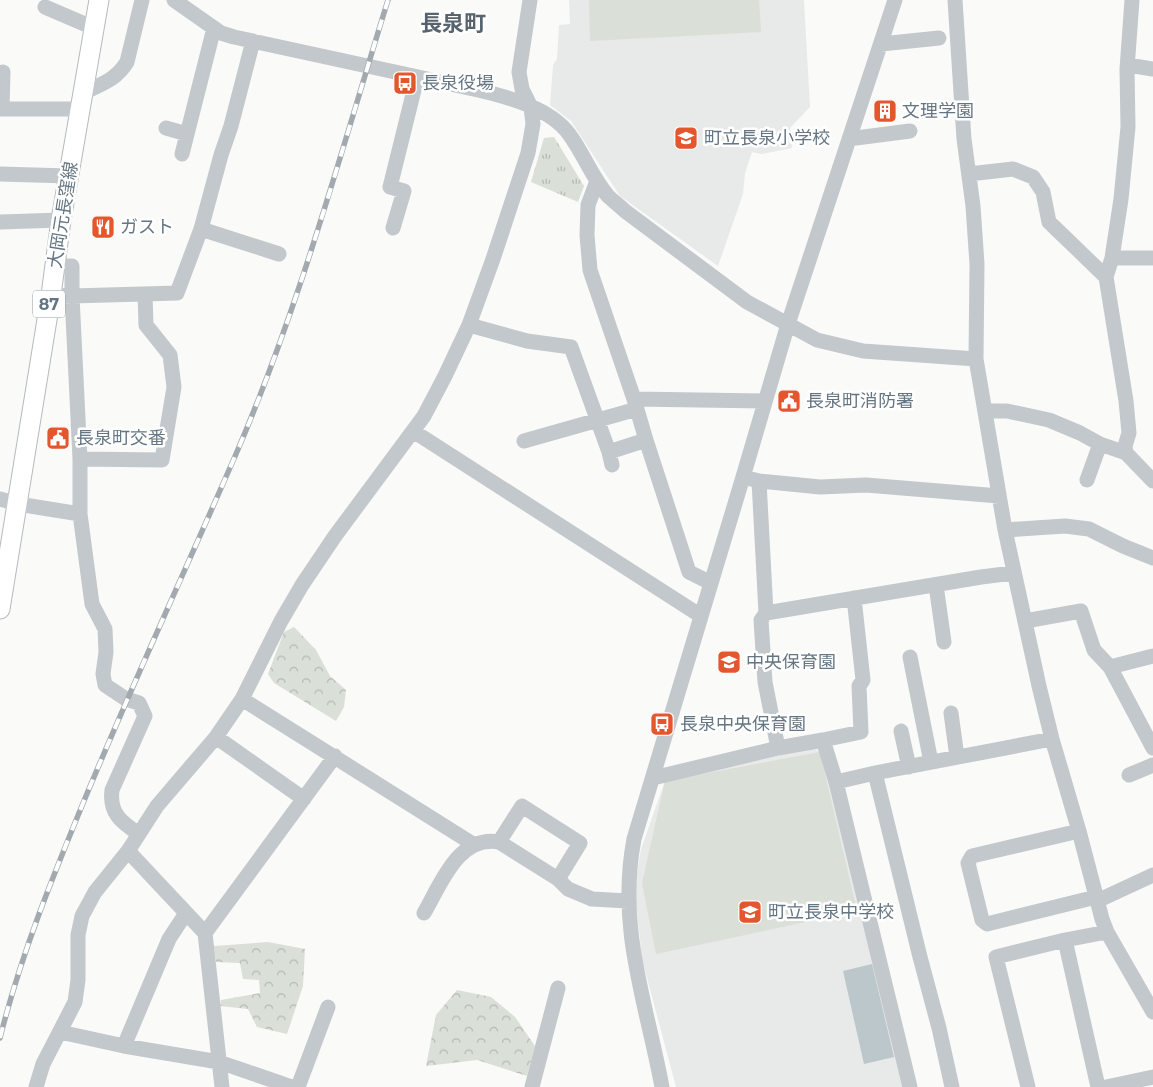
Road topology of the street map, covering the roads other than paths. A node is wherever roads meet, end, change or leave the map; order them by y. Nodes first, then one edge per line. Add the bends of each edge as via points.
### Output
1 (99, 0) edge
2 (142, 0) edge
3 (174, 0) edge
4 (530, 0) edge
5 (896, 0) edge
6 (956, 0) edge
7 (1132, 0) edge
8 (45, 7) dead end
9 (94, 28) junction
10 (214, 28) junction
11 (939, 38) dead end
12 (253, 41) junction
13 (881, 44) junction
14 (1128, 65) junction
15 (1153, 69) edge
16 (3, 72) dead end
17 (417, 78) junction
18 (82, 101) junction
19 (531, 107) junction
20 (1, 109) edge
21 (166, 128) dead end
22 (910, 131) dead end
23 (187, 134) junction
24 (856, 138) dead end
25 (182, 154) dead end
26 (0, 174) edge
27 (969, 174) junction
28 (69, 176) junction
29 (597, 181) junction
30 (61, 220) junction
31 (0, 222) edge
32 (393, 228) dead end
33 (201, 229) junction
34 (279, 254) dead end
35 (1112, 258) junction
36 (1153, 258) edge
37 (55, 266) junction
38 (1106, 277) junction
39 (51, 295) junction
40 (145, 295) junction
41 (72, 296) junction
42 (788, 324) junction
43 (469, 325) junction
44 (976, 359) junction
45 (765, 401) junction
46 (635, 404) junction
47 (985, 411) junction
48 (598, 422) junction
49 (414, 431) junction
50 (646, 440) junction
51 (524, 441) dead end
52 (1100, 444) junction
53 (1126, 453) junction
54 (80, 459) junction
55 (743, 478) junction
56 (1087, 480) dead end
57 (759, 481) junction
58 (1153, 481) edge
59 (999, 496) junction
60 (9, 502) edge
61 (80, 514) junction
62 (1005, 530) junction
63 (1153, 558) edge
64 (1014, 573) junction
65 (711, 583) junction
66 (936, 585) junction
67 (854, 598) junction
68 (0, 609) edge
69 (766, 613) junction
70 (702, 616) junction
71 (1025, 621) junction
72 (944, 642) dead end
73 (1153, 656) edge
74 (910, 657) dead end
75 (1110, 666) junction
76 (242, 699) junction
77 (951, 713) dead end
78 (901, 731) dead end
79 (216, 737) junction
80 (1052, 739) junction
81 (823, 740) junction
82 (778, 748) junction
83 (1153, 748) edge
84 (335, 756) junction
85 (957, 757) junction
86 (931, 762) junction
87 (1153, 765) edge
88 (908, 767) junction
89 (875, 773) junction
90 (1129, 775) dead end
91 (653, 778) junction
92 (836, 782) junction
93 (304, 799) junction
94 (1079, 830) junction
95 (139, 834) junction
96 (499, 842) junction
97 (473, 844) junction
98 (128, 851) junction
99 (1153, 875) edge
100 (558, 880) junction
101 (1096, 899) junction
102 (628, 901) junction
103 (186, 913) junction
104 (424, 913) dead end
105 (1107, 932) junction
106 (205, 933) junction
107 (1065, 940) junction
108 (558, 988) dead end
109 (328, 1007) dead end
110 (1153, 1012) edge
111 (60, 1032) junction
112 (124, 1046) junction
113 (219, 1062) junction
114 (1153, 1077) edge
115 (36, 1087) edge
116 (222, 1087) edge
117 (292, 1087) edge
118 (298, 1087) edge
119 (532, 1087) edge
120 (662, 1087) edge
121 (910, 1087) edge
122 (952, 1087) edge
123 (1028, 1087) edge
124 (1098, 1087) edge
125 (1106, 1087) edge

1 - 9 main road, 大岡元長窪線 / 87
2 - 18 street via 127,62 114,78
3 - 10 street
4 - 19 street via 519,72 522,89
5 - 13 street
6 - 27 street
7 - 14 street
8 - 9 street
9 - 18 main road, 大岡元長窪線 / 87
10 - 12 street via 221,33
10 - 23 street
11 - 13 street
12 - 17 street
12 - 33 street
13 - 42 street
14 - 15 street
14 - 35 street via 1128,127
16 - 20 street
17 - 19 street via 509,97
17 - 32 street via 390,187 404,191
18 - 20 street
18 - 28 main road, 大岡元長窪線 / 87
19 - 29 street via 568,132
19 - 43 street via 533,124 528,153
21 - 23 street
22 - 24 street
23 - 25 street
26 - 28 street
27 - 38 street via 1013,169 1032,177 1043,192 1049,222
27 - 44 street via 977,264
28 - 30 main road, 大岡元長窪線 / 87
29 - 42 street via 625,211 747,302
29 - 46 street via 588,205 590,270
30 - 31 street
30 - 37 main road, 大岡元長窪線 / 87
33 - 34 street
33 - 40 street via 177,293
35 - 36 street
35 - 38 street
37 - 39 main road, 大岡元長窪線 / 87
37 - 41 street via 72,266
38 - 53 street via 1126,401 1129,433
39 - 41 street
39 - 60 main road, 大岡元長窪線 / 87
40 - 41 street
40 - 54 street via 146,326 170,355 174,388 162,460
41 - 54 street
42 - 44 street via 817,340 863,351
42 - 45 street
43 - 48 street via 526,341 571,347
43 - 49 street
44 - 47 street
45 - 46 street
45 - 55 street
46 - 48 street
46 - 50 street
47 - 52 street via 1007,411 1048,420
47 - 59 street
48 - 50 street via 610,458
48 - 51 street
49 - 70 street
49 - 76 street via 302,585
50 - 65 street via 689,572
52 - 53 street
52 - 56 street
53 - 58 street
54 - 61 street
55 - 57 street
55 - 65 street
57 - 59 street via 820,487 866,485
57 - 69 street
59 - 62 street
60 - 61 street
60 - 68 main road, 大岡元長窪線 / 87
61 - 95 street via 92,604 105,629 105,685 126,699 139,703 145,716 112,790 110,802 126,826
62 - 63 street via 1065,526 1089,529
62 - 64 street
64 - 66 street
64 - 71 street
65 - 70 street
66 - 67 street
66 - 72 street
67 - 69 street
67 - 81 street via 863,680 859,686 861,732
69 - 82 street via 761,620 765,682
70 - 91 street
71 - 75 street via 1081,611 1094,650
71 - 80 street
73 - 75 street
74 - 86 street
75 - 83 street
76 - 79 street
76 - 84 street
77 - 85 street
78 - 88 street
79 - 93 street
79 - 95 street via 157,806
80 - 85 street
80 - 94 street
81 - 82 street
81 - 92 street
82 - 91 street
84 - 93 street
84 - 97 street
85 - 86 street
86 - 88 street
87 - 90 street
88 - 89 street
89 - 92 street
89 - 122 street
91 - 102 street via 634,839
92 - 121 street
93 - 106 street
94 - 101 street
94 - 101 street via 972,856 968,863 982,920 987,924
95 - 98 street
96 - 97 street via 489,840
96 - 100 street
96 - 100 street via 522,806 580,843
97 - 104 street via 457,858
98 - 103 street
98 - 111 street via 95,892 82,916 75,1002
99 - 101 street
100 - 102 street via 568,889 592,899
101 - 105 street
102 - 120 street via 634,963
103 - 106 street
103 - 112 street via 169,939
105 - 107 street
105 - 110 street
106 - 113 street
107 - 123 street via 996,957
107 - 124 street
108 - 119 street
109 - 118 street
111 - 112 street
111 - 115 street via 42,1064
112 - 113 street
113 - 116 street
113 - 117 street
114 - 125 street

